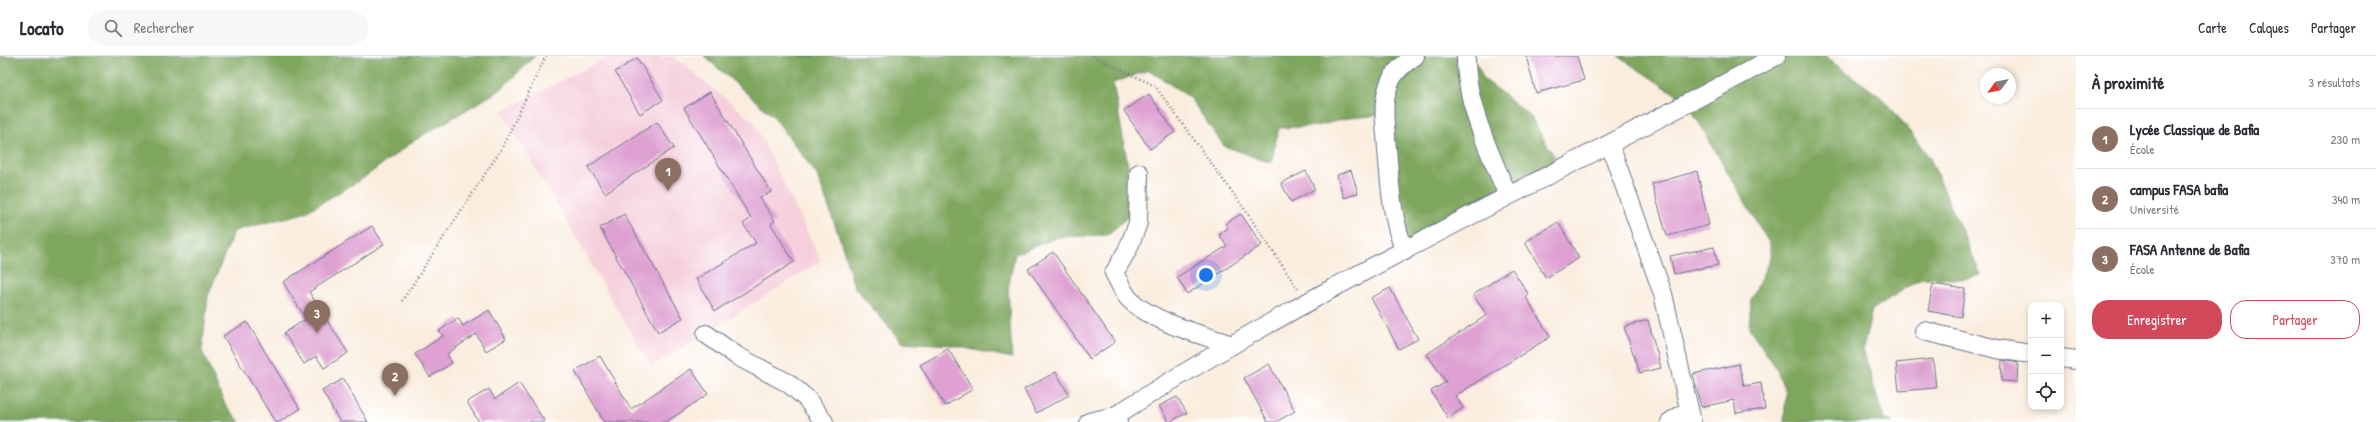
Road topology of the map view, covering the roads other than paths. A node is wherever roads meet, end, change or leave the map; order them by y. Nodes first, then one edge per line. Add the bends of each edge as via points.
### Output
1 (1415, 56) edge
2 (1466, 56) edge
3 (1776, 56) edge
4 (1610, 145) junction
5 (1138, 173) dead end
6 (1508, 195) junction
7 (1405, 251) junction
8 (1924, 331) dead end
9 (706, 334) dead end
10 (1232, 345) junction
11 (2028, 354) edge
12 (2064, 358) edge
13 (2076, 360) edge
14 (1691, 416) edge
15 (1117, 419) edge
16 (824, 422) edge
17 (1089, 422) edge
18 (1670, 422) edge

1 - 7 street via 1394,74 1386,91 1384,114 1390,184
2 - 6 street via 1472,102
3 - 4 street
4 - 6 street
4 - 14 street via 1663,294
5 - 10 street via 1138,223 1128,249 1114,273 1129,299 1146,311 1179,327
6 - 7 street
7 - 10 street
8 - 11 street via 1997,349
9 - 16 street via 737,356 788,383 806,398
10 - 15 street
12 - 13 street
14 - 18 street
15 - 17 street

